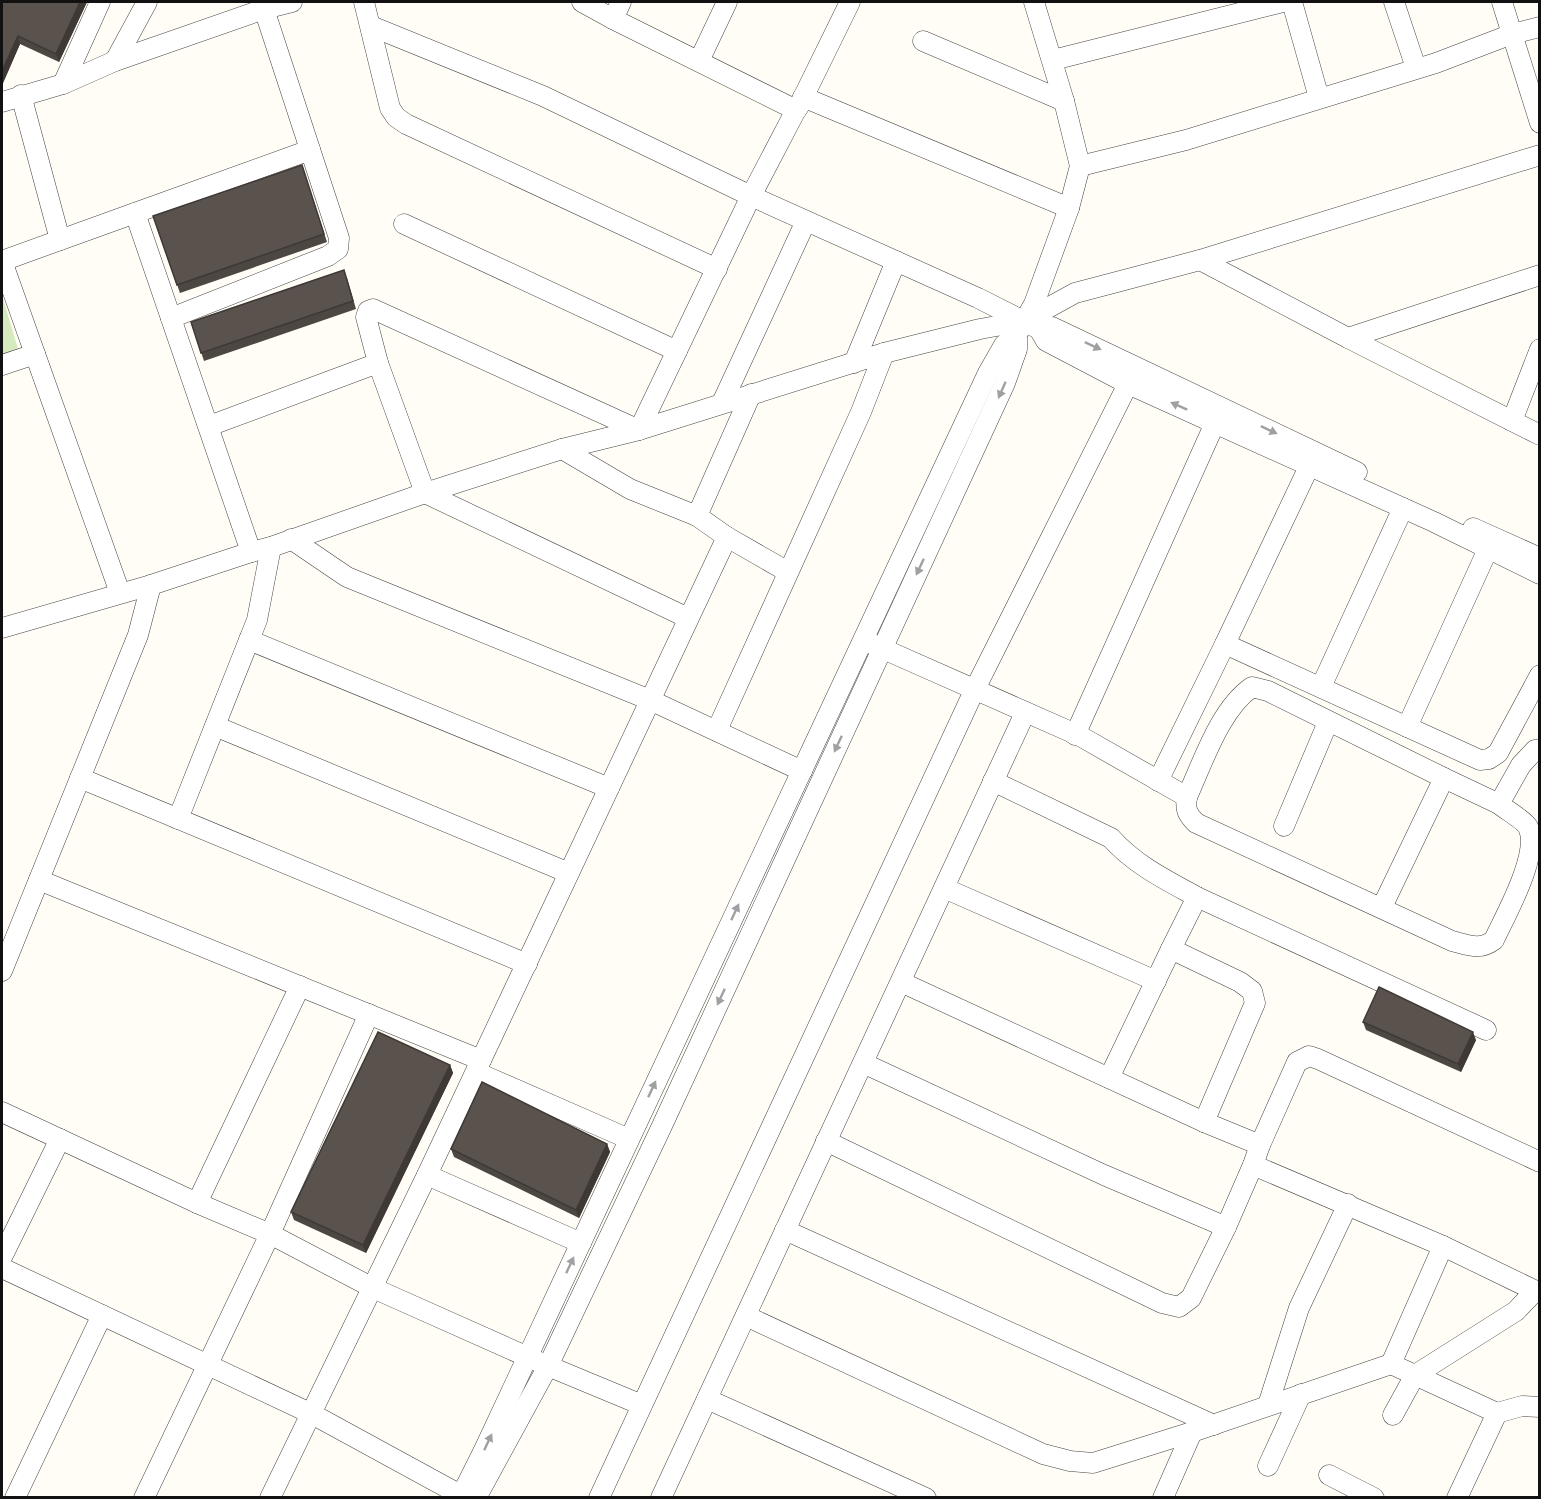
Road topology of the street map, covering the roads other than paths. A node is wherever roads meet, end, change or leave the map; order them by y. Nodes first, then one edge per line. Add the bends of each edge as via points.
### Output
1 (100, 2) edge
2 (147, 2) edge
3 (292, 2) edge
4 (364, 2) edge
5 (582, 2) edge
6 (727, 2) edge
7 (850, 2) edge
8 (1034, 2) edge
9 (1283, 2) edge
10 (1292, 2) edge
11 (1394, 2) edge
12 (1502, 2) edge
13 (266, 5) edge
14 (617, 10) edge
15 (371, 27) junction
16 (1539, 27) edge
17 (1512, 34) junction
18 (923, 41) dead end
19 (1053, 60) junction
20 (115, 61) junction
21 (699, 61) junction
22 (1416, 69) junction
23 (63, 84) junction
24 (21, 95) junction
25 (1319, 98) junction
26 (1064, 101) junction
27 (2, 102) edge
28 (800, 103) junction
29 (1539, 123) edge
30 (310, 150) junction
31 (1539, 155) edge
32 (1080, 166) junction
33 (751, 196) junction
34 (1069, 208) junction
35 (135, 213) junction
36 (806, 221) junction
37 (404, 224) dead end
38 (60, 240) junction
39 (1200, 260) junction
40 (2, 261) edge
41 (896, 261) junction
42 (717, 269) junction
43 (1539, 275) edge
44 (171, 318) junction
45 (1027, 328) junction
46 (1348, 338) junction
47 (1539, 349) edge
48 (677, 351) junction
49 (884, 353) junction
50 (35, 354) junction
51 (378, 363) junction
52 (854, 363) junction
53 (2, 365) edge
54 (1128, 384) junction
55 (751, 394) junction
56 (722, 403) junction
57 (1512, 421) junction
58 (1215, 423) junction
59 (209, 426) junction
60 (639, 430) junction
61 (1539, 435) edge
62 (562, 449) junction
63 (1312, 459) junction
64 (425, 493) junction
65 (1403, 508) junction
66 (697, 516) junction
67 (727, 537) junction
68 (291, 539) junction
69 (1491, 543) junction
70 (272, 547) junction
71 (251, 552) junction
72 (1539, 558) edge
73 (788, 572) junction
74 (1539, 574) edge
75 (151, 585) junction
76 (120, 593) junction
77 (688, 618) junction
78 (2, 628) edge
79 (249, 640) junction
80 (863, 640) junction
81 (1225, 644) junction
82 (883, 650) junction
83 (1539, 675) edge
84 (1321, 687) junction
85 (974, 691) junction
86 (650, 700) junction
87 (1025, 713) junction
88 (1328, 722) junction
89 (215, 726) junction
90 (1407, 727) junction
91 (717, 730) junction
92 (1075, 735) junction
93 (1539, 749) edge
94 (802, 771) junction
95 (80, 778) junction
96 (1444, 778) junction
97 (993, 782) junction
98 (1158, 782) junction
99 (609, 788) junction
100 (1187, 797) junction
101 (1499, 804) junction
102 (178, 819) junction
103 (1284, 826) dead end
104 (569, 873) junction
105 (39, 880) junction
106 (944, 888) junction
107 (1197, 897) junction
108 (1382, 907) junction
109 (1171, 949) junction
110 (526, 964) junction
111 (2, 971) edge
112 (1156, 981) junction
113 (901, 982) junction
114 (300, 986) junction
115 (369, 1014) junction
116 (1486, 1030) dead end
117 (863, 1063) junction
118 (478, 1066) junction
119 (1109, 1078) junction
120 (2, 1112) edge
121 (1204, 1122) junction
122 (60, 1139) junction
123 (629, 1139) junction
124 (826, 1142) junction
125 (1260, 1145) junction
126 (1539, 1162) edge
127 (1253, 1165) junction
128 (427, 1175) junction
129 (197, 1203) junction
130 (1348, 1204) junction
131 (1226, 1227) junction
132 (785, 1230) junction
133 (270, 1234) junction
134 (581, 1243) junction
135 (1443, 1246) junction
136 (2, 1257) edge
137 (2, 1268) edge
138 (374, 1288) junction
139 (1537, 1292) edge
140 (102, 1315) junction
141 (746, 1316) junction
142 (528, 1357) junction
143 (208, 1364) junction
144 (1391, 1364) junction
145 (548, 1366) junction
146 (1415, 1375) junction
147 (1301, 1394) junction
148 (706, 1399) junction
149 (642, 1405) junction
150 (1268, 1405) junction
151 (1539, 1407) edge
152 (1497, 1413) junction
153 (312, 1414) junction
154 (1393, 1414) dead end
155 (1214, 1425) junction
156 (1191, 1432) junction
157 (1268, 1466) dead end
158 (1329, 1475) dead end
159 (15, 1497) edge
160 (144, 1497) edge
161 (270, 1497) edge
162 (466, 1497) edge
163 (599, 1497) edge
164 (661, 1497) edge
165 (926, 1497) edge
166 (1163, 1497) edge
167 (1374, 1497) edge
168 (1457, 1497) edge

1 - 23 street
2 - 20 street
3 - 13 street
4 - 15 street
5 - 14 street
6 - 21 street
7 - 28 street
8 - 19 street
9 - 19 street
10 - 25 street
11 - 22 street
12 - 17 street
13 - 20 street
13 - 30 street
14 - 21 street
15 - 33 street via 543,96
15 - 42 street via 390,108 406,124
16 - 17 street
17 - 22 street
17 - 29 street
18 - 26 street
19 - 26 street
20 - 23 street
21 - 28 street
22 - 25 street
23 - 24 street
24 - 27 street
24 - 38 street
25 - 32 street via 1186,140
26 - 32 street
28 - 33 street
28 - 34 street
30 - 35 street
30 - 44 street via 339,238 338,249
31 - 39 street
32 - 34 street
33 - 36 street
33 - 42 street
34 - 45 street
35 - 38 street
35 - 44 street
36 - 41 street
36 - 56 street
37 - 48 street
38 - 40 street
39 - 45 street via 1075,292
39 - 46 street
40 - 50 street
41 - 45 street via 978,298
41 - 52 street
42 - 48 street
43 - 46 street
44 - 59 street
45 - 49 street via 980,329
45 - 54 street
45 -> 63 street via 1052,327
45 - 80 street via 1004,345 988,373
45 -> 82 street
46 - 57 street
47 - 57 street
48 - 60 street
49 - 52 street
49 - 73 street
50 - 53 street
50 - 76 street
51 - 59 street
51 - 60 street via 366,317 373,309
51 - 64 street
52 - 55 street
58 -> 54 street
54 - 85 street
55 - 56 street
55 - 66 street
56 - 60 street
57 - 61 street
58 - 63 street
58 - 92 street
59 - 71 street
60 - 62 street
62 - 64 street
62 - 66 street via 630,489
63 - 65 street
63 - 69 street
63 - 81 street
64 - 68 street
64 - 77 street
65 - 69 street
65 - 84 street
66 - 67 street
67 - 73 street
67 - 77 street
68 - 70 street
68 - 86 street via 347,577
69 - 72 street
69 - 74 street
69 - 90 street
70 - 71 street
70 - 79 street
71 - 75 street
73 - 91 street
75 - 76 street
75 - 95 street via 138,635
76 - 78 street
77 - 86 street
79 - 89 street
79 - 99 street
80 - 82 street
80 - 94 street
81 - 84 street
81 - 98 street
82 - 85 street
82 -> 145 street
83 - 90 street via 1498,753 1489,759 1480,760
84 - 90 street
85 - 87 street
85 - 149 street
86 - 91 street
86 - 99 street
87 - 92 street
87 - 97 street
88 - 96 street
88 - 100 street via 1268,691 1252,687 1227,712
88 - 103 street
89 - 102 street
89 - 104 street
91 - 94 street
92 - 98 street
93 - 101 street via 1521,765
123 -> 94 street
95 - 102 street
95 - 105 street
96 - 101 street
96 - 108 street
97 - 106 street
97 - 107 street via 1111,838 1136,862
98 - 100 street
99 - 104 street
100 - 108 street via 1185,808 1196,823
101 - 108 street via 1528,827 1532,843 1526,871 1494,940 1486,947 1452,941
102 - 110 street
104 - 110 street
105 - 111 street
105 - 114 street
106 - 112 street
106 - 113 street
107 - 109 street
107 - 116 street
109 - 112 street
109 - 121 street via 1240,982 1252,991 1255,1003
110 - 118 street
112 - 119 street
113 - 117 street
113 - 119 street
114 - 115 street
114 - 129 street
115 - 118 street
115 - 133 street
117 - 124 street
117 - 131 street
118 - 123 street
118 - 128 street
119 - 121 street
120 - 122 street
121 - 125 street
122 - 129 street
122 - 136 street
123 - 134 street
124 - 131 street via 1162,1303 1179,1307 1191,1298
124 - 132 street
125 - 126 street via 1297,1062 1309,1056
125 - 127 street
127 - 130 street
127 - 131 street
128 - 134 street
128 - 138 street
129 - 133 street
130 - 135 street
130 - 150 street via 1299,1308
132 - 141 street
132 - 155 street
133 - 138 street
133 - 143 street
142 -> 134 street
135 - 139 street
135 - 144 street
137 - 140 street
138 - 142 street
138 - 153 street
139 - 146 street via 1515,1311
140 - 143 street
140 - 159 street
141 - 148 street
141 - 156 street via 1052,1457 1094,1463
142 - 145 street
162 -> 142 street
143 - 153 street
143 - 160 street
144 - 146 street
144 - 147 street
145 - 149 street
145 - 162 street
146 - 152 street
146 - 154 street
147 - 150 street
147 - 157 street
148 - 164 street
148 - 165 street
149 - 163 street
150 - 155 street
151 - 152 street via 1522,1406
152 - 168 street
153 - 161 street
153 - 162 street
155 - 156 street
156 - 166 street
158 - 167 street

